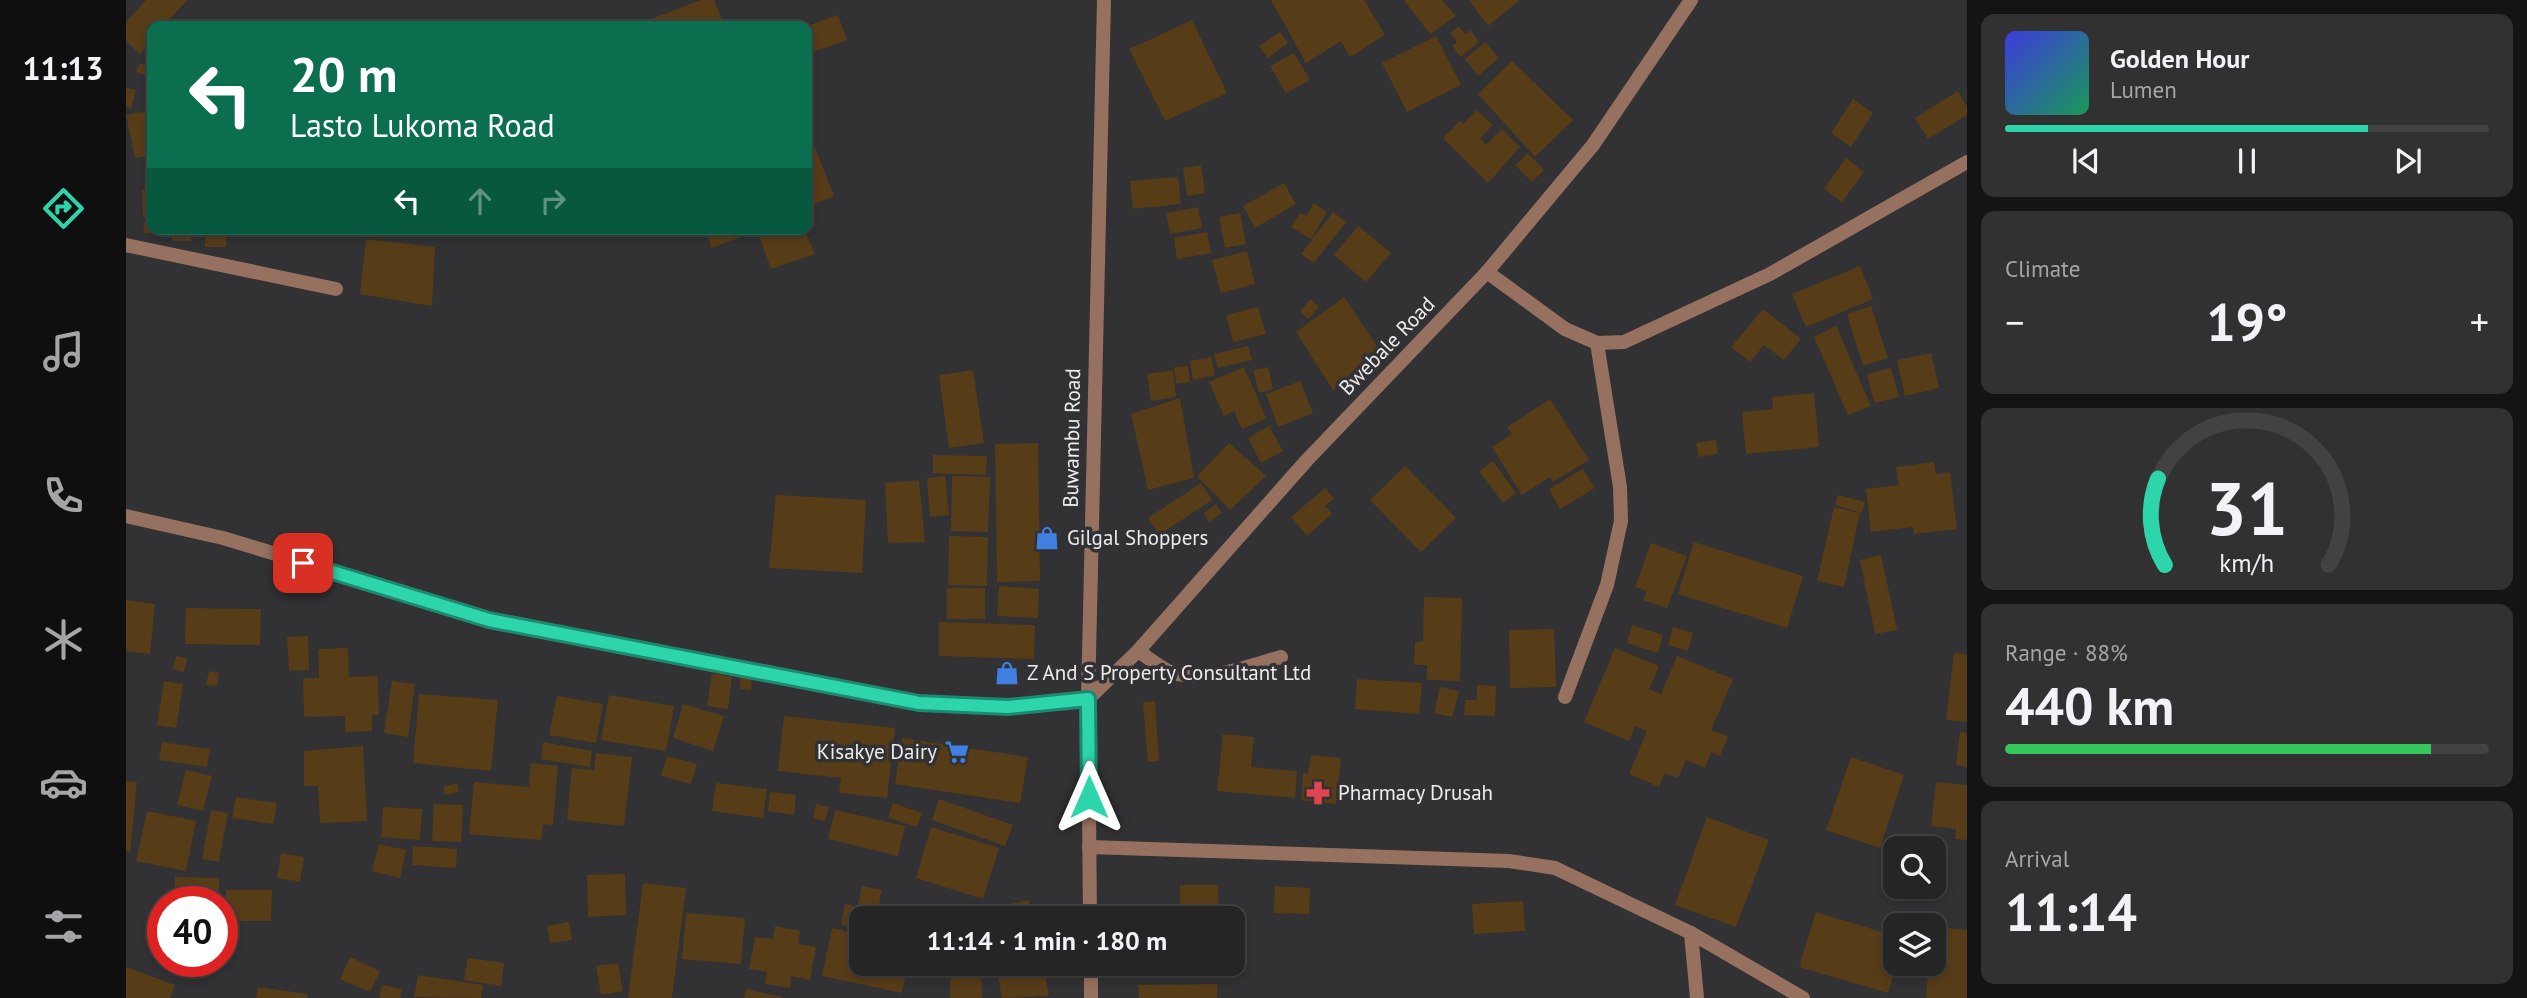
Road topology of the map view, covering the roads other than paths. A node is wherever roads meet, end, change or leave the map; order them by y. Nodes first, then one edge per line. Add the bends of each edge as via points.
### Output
1 (1104, 0) edge
2 (1691, 0) edge
3 (1967, 162) edge
4 (126, 246) edge
5 (1487, 272) junction
6 (336, 289) dead end
7 (1597, 343) junction
8 (126, 516) edge
9 (1138, 651) junction
10 (1281, 657) dead end
11 (1565, 696) dead end
12 (1088, 699) junction
13 (1089, 847) junction
14 (1090, 906) edge
15 (1691, 933) junction
16 (1091, 976) edge
17 (1091, 998) edge
18 (1698, 998) edge
19 (1803, 998) edge

1 - 12 street, Buwambu Road
2 - 5 street, Bwebale Road via 1593,145
3 - 7 street via 1770,274 1624,342
4 - 6 street
5 - 7 street via 1565,329
5 - 9 street, Bwebale Road via 1307,460
7 - 11 street via 1621,521 1607,585
8 - 12 street via 223,538 489,620 919,703 1008,707
9 - 10 street via 1174,673 1199,675
9 - 12 street, Bwebale Road
12 - 13 street, Buwambu Road
13 - 14 street, Buwambu Road
13 - 15 street via 1509,861 1555,868
15 - 18 street
15 - 19 street
16 - 17 street

